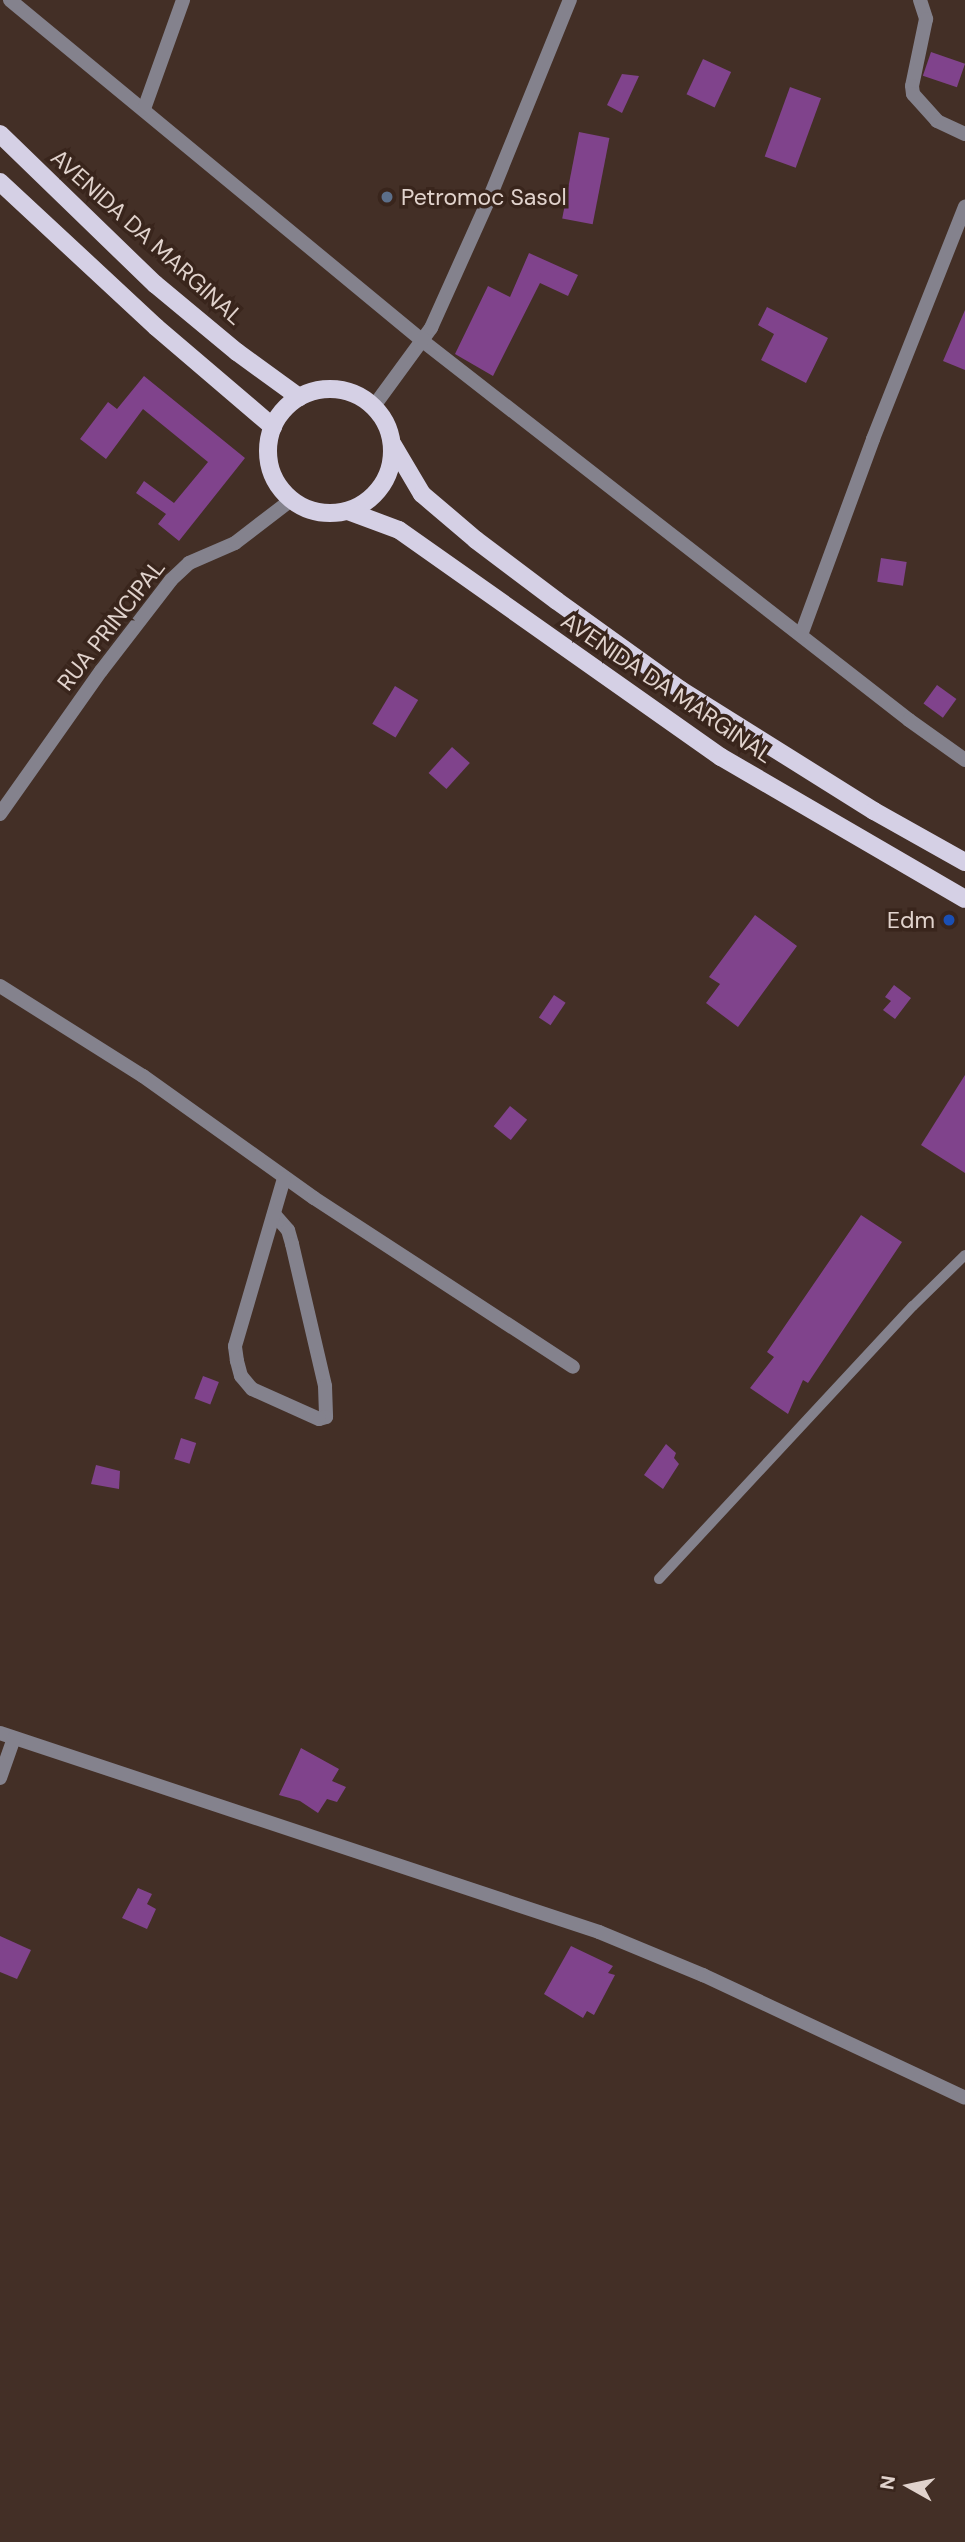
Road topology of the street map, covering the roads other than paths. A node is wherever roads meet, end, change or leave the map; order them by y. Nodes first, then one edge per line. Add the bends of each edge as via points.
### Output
1 (10, 0) edge
2 (183, 0) edge
3 (570, 0) edge
4 (920, 0) edge
5 (144, 110) junction
6 (965, 134) edge
7 (0, 135) edge
8 (0, 182) edge
9 (965, 207) edge
10 (424, 342) junction
11 (299, 397) junction
12 (374, 406) junction
13 (273, 427) junction
14 (393, 445) junction
15 (291, 500) junction
16 (348, 511) junction
17 (801, 635) junction
18 (965, 760) edge
19 (0, 814) edge
20 (965, 862) edge
21 (965, 900) edge
22 (0, 986) edge
23 (284, 1178) junction
24 (274, 1214) junction
25 (965, 1255) edge
26 (573, 1367) dead end
27 (659, 1579) dead end
28 (7, 1735) edge
29 (0, 1778) edge
30 (965, 2098) edge

1 - 5 street
2 - 5 street
3 - 10 street via 489,199
4 - 6 street via 926,19 913,94 937,121
5 - 10 street
7 - 11 main road, AVENIDA DA MARGINAL via 155,284
8 - 13 main road via 156,327
9 - 17 street
10 - 12 street
10 - 17 street
11 - 12 main road via 318,389 339,389
11 - 13 main road
12 - 14 main road via 387,424
13 - 15 main road via 268,442 272,474
14 - 16 main road via 391,467 382,486 367,502
14 - 20 main road, AVENIDA DA MARGINAL via 422,494 557,601 681,690 874,811
15 - 16 main road via 328,514
15 - 19 street, RUA PRINCIPAL via 236,543 189,563 171,580
16 - 21 main road, AVENIDA DA MARGINAL via 399,530 721,757
17 - 18 street
22 - 23 street via 143,1076
23 - 24 street
23 - 26 street
24 - 24 street via 235,1346 237,1362 252,1389 319,1419 326,1416 324,1386 288,1230
25 - 27 lane
28 - 29 street
28 - 30 street via 599,1933 703,1975

